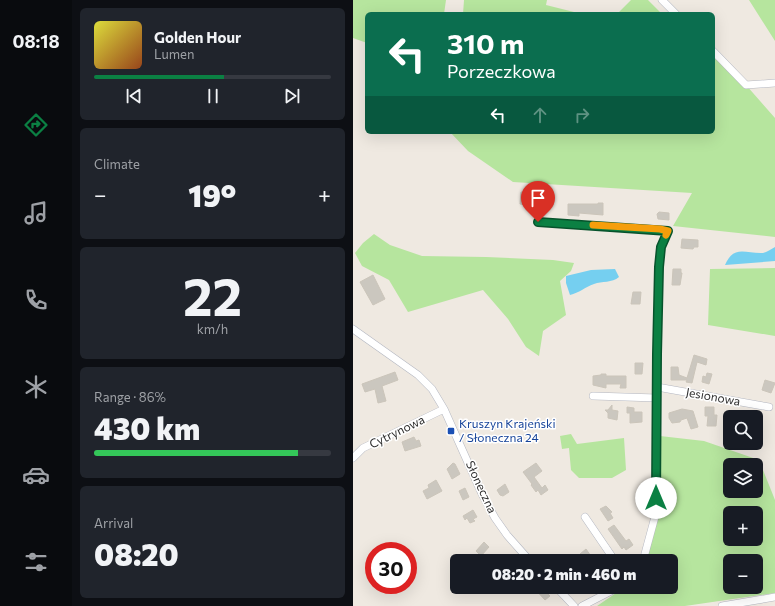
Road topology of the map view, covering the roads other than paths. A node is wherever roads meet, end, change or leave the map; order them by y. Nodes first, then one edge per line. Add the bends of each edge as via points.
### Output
1 (662, 0) edge
2 (674, 12) edge
3 (715, 53) edge
4 (775, 83) edge
5 (538, 222) dead end
6 (353, 329) edge
7 (657, 387) junction
8 (593, 396) dead end
9 (657, 398) junction
10 (769, 407) dead end
11 (444, 409) junction
12 (353, 458) edge
13 (585, 517) dead end
14 (524, 554) edge
15 (610, 554) edge
16 (645, 554) edge
17 (563, 594) edge
18 (605, 594) edge
19 (775, 597) edge
20 (574, 606) edge
21 (582, 606) edge
22 (722, 606) edge

1 - 2 street
3 - 4 street via 746,85
5 - 7 street via 668,231 661,247 659,267
6 - 11 street, Słoneczna via 419,375 432,389
7 - 9 street
7 - 10 street, Jesionowa
8 - 9 street
9 - 16 street via 656,513
11 - 12 street, Cytrynowa via 363,448
11 - 14 street, Słoneczna via 495,518
13 - 15 street
17 - 20 street
18 - 21 street
19 - 22 street

